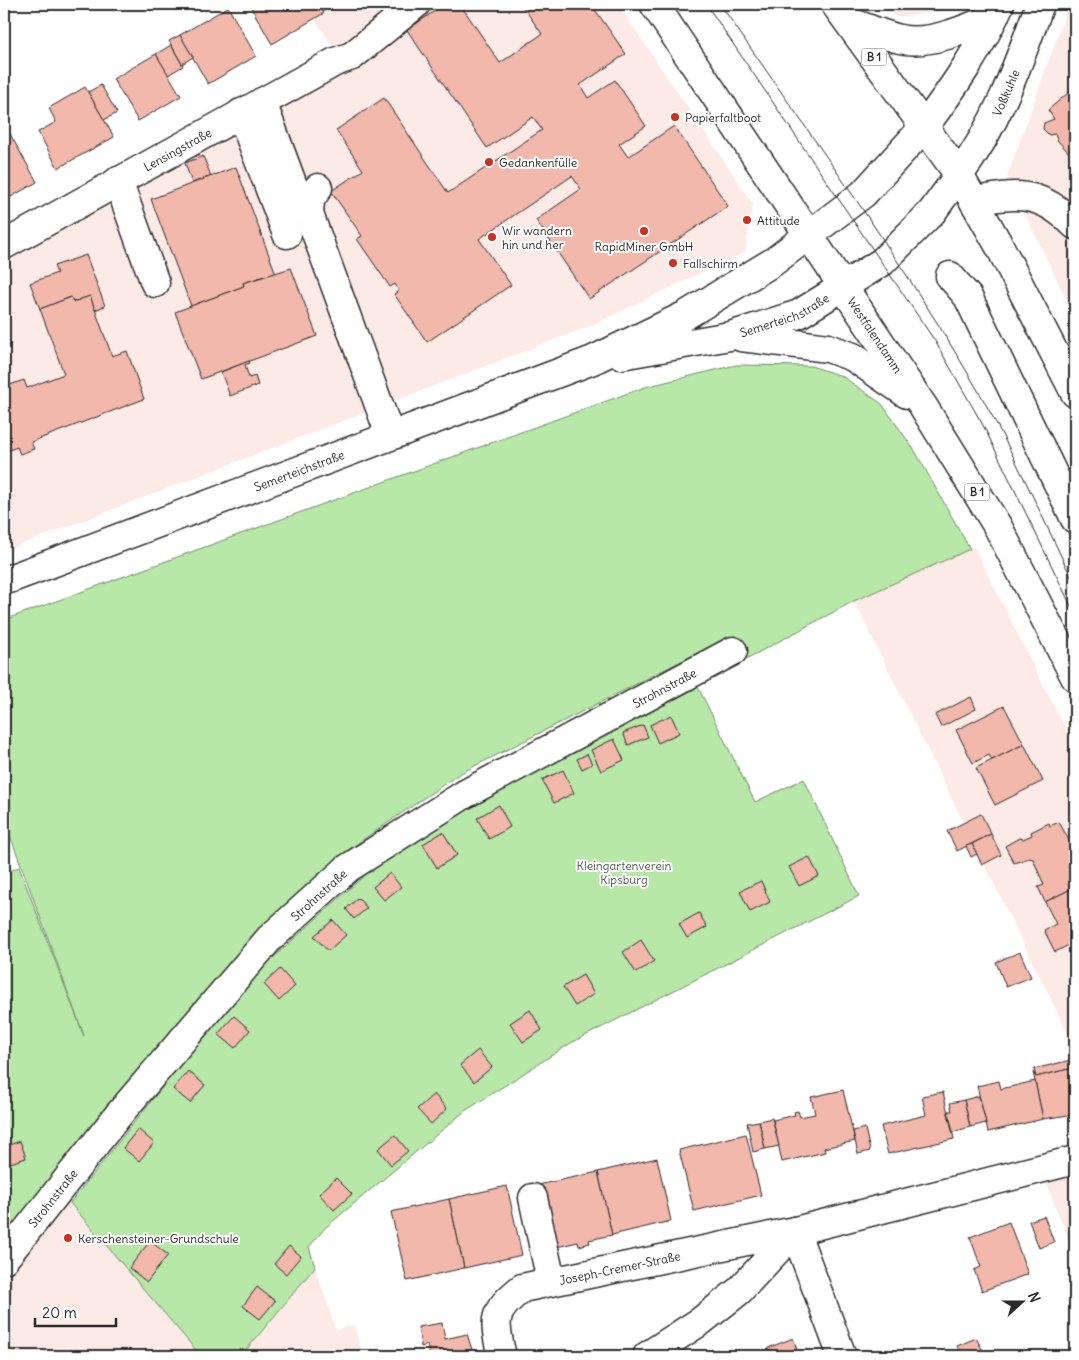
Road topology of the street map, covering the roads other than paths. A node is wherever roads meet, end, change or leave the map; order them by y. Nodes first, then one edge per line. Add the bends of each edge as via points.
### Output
1 (416, 4) edge
2 (654, 4) edge
3 (1040, 4) edge
4 (997, 10) edge
5 (842, 12) edge
6 (252, 108) junction
7 (924, 127) junction
8 (959, 175) junction
9 (118, 181) junction
10 (318, 188) dead end
11 (974, 201) junction
12 (309, 214) junction
13 (1072, 218) edge
14 (287, 234) dead end
15 (809, 235) junction
16 (4, 245) edge
17 (950, 276) dead end
18 (155, 282) dead end
19 (844, 287) junction
20 (730, 336) junction
21 (593, 360) junction
22 (1073, 384) edge
23 (923, 406) junction
24 (390, 435) junction
25 (1075, 519) edge
26 (4, 581) edge
27 (733, 651) dead end
28 (1075, 677) edge
29 (1075, 1160) edge
30 (533, 1198) dead end
31 (795, 1231) junction
32 (4, 1259) edge
33 (551, 1282) junction
34 (502, 1356) edge
35 (647, 1356) edge
36 (842, 1356) edge

1 - 6 main road, Lensingstraße via 352,56
2 - 15 main road, Westfalendamm / B 1
3 - 8 main road, Voßkuhle via 1007,95
4 - 5 main road via 965,29 937,37 902,40
4 - 7 main road via 979,48
5 - 7 main road, B 1
6 - 9 main road, Lensingstraße
6 - 12 main road
6 - 14 main road
7 - 8 main road, B 1
7 - 15 main road, Semerteichstraße via 863,194
8 - 11 main road, B 1
8 - 19 main road, Semerteichstraße via 932,212 882,262
9 - 16 main road, Lensingstraße
9 - 18 main road
10 - 12 main road via 310,200
11 - 13 main road via 1010,194 1035,197
11 - 22 main road, B 1
12 - 24 main road
15 - 19 main road, Westfalendamm / B 1
15 - 21 main road, Semerteichstraße via 773,262 686,315
17 - 25 main road via 968,297
19 - 20 main road, Semerteichstraße via 799,314
19 - 23 main road, Westfalendamm / B 1
20 - 21 main road, Semerteichstraße
20 - 23 main road via 815,345 853,357
21 - 24 main road, Semerteichstraße
23 - 28 main road, Westfalendamm / B 1 via 998,527
24 - 26 main road, Semerteichstraße
27 - 32 main road, Strohnstraße via 465,794 348,868 269,939 120,1114
29 - 31 main road, Joseph-Cremer-Straße
30 - 33 main road
31 - 33 main road, Joseph-Cremer-Straße
31 - 35 main road via 739,1291 701,1321
31 - 36 main road
33 - 34 main road, Joseph-Cremer-Straße via 522,1288 502,1304 494,1327

